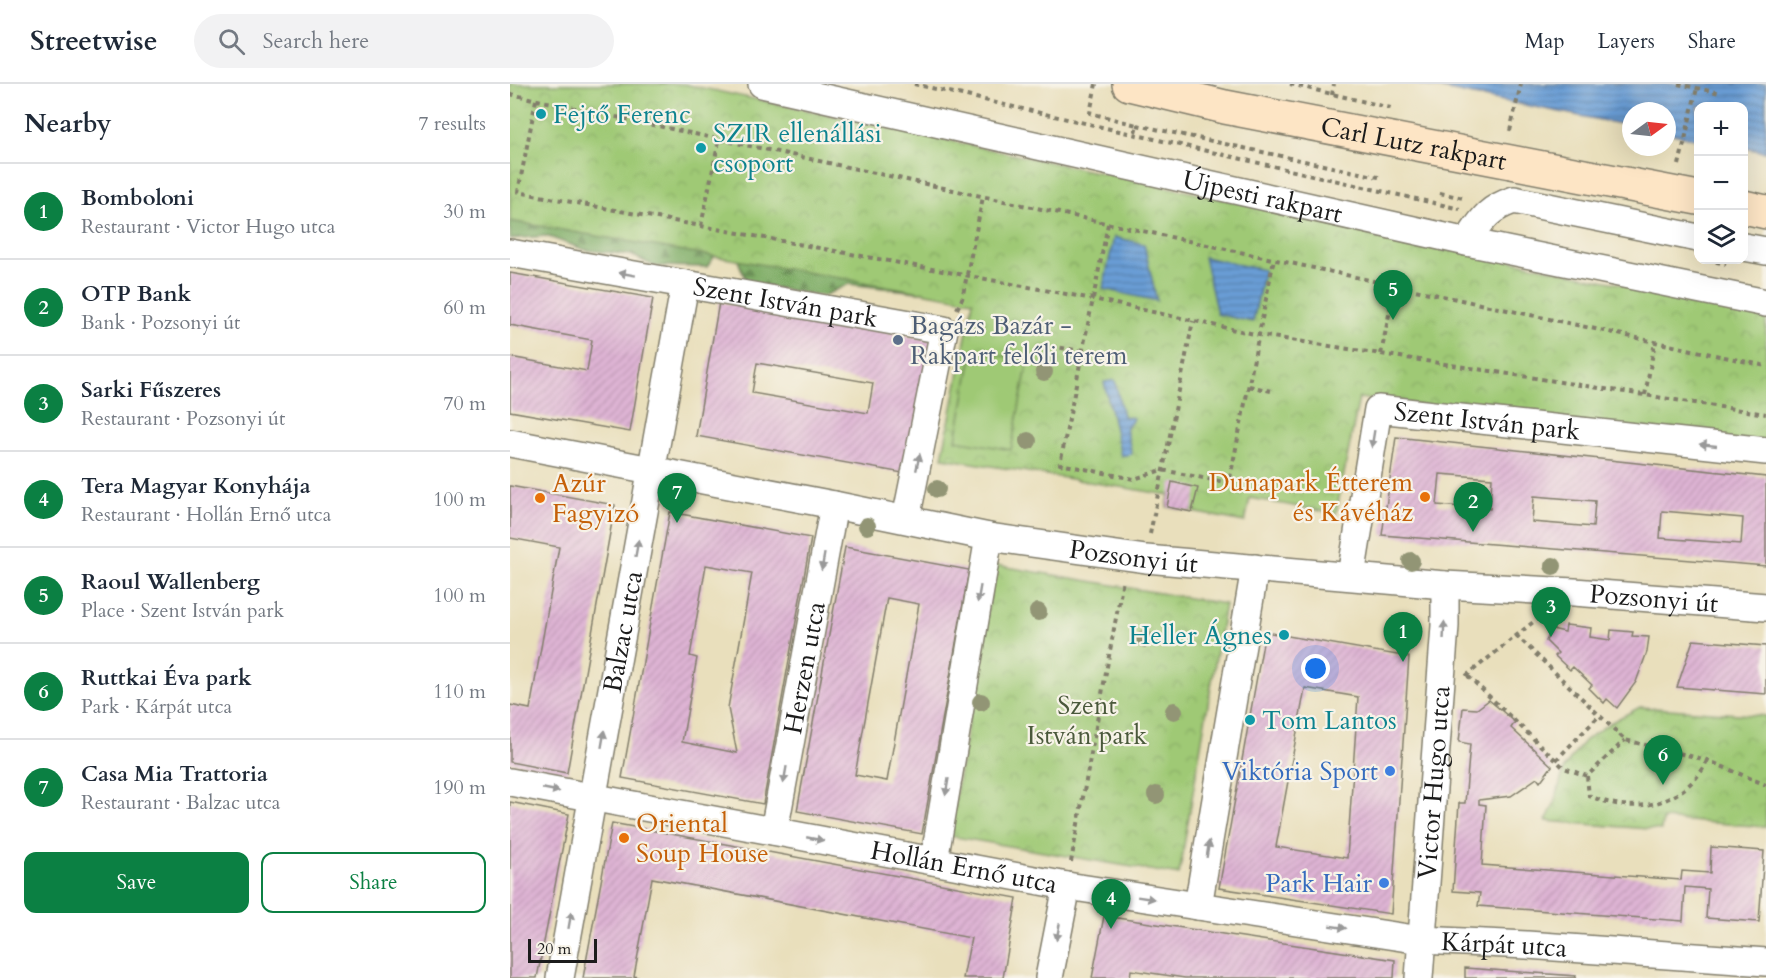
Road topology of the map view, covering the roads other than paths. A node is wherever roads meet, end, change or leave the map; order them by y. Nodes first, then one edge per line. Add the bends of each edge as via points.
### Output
1 (762, 84) edge
2 (1129, 84) edge
3 (1694, 197) edge
4 (1748, 208) edge
5 (1766, 212) edge
6 (1694, 237) edge
7 (1467, 242) junction
8 (1748, 248) edge
9 (1766, 251) edge
10 (510, 253) edge
11 (685, 284) junction
12 (1766, 303) edge
13 (510, 443) edge
14 (1766, 451) edge
15 (651, 470) junction
16 (834, 505) junction
17 (906, 519) junction
18 (989, 537) junction
19 (1255, 568) junction
20 (1351, 576) junction
21 (1445, 585) junction
22 (1766, 607) edge
23 (510, 782) edge
24 (592, 797) junction
25 (774, 831) junction
26 (934, 861) junction
27 (1067, 886) junction
28 (1198, 906) junction
29 (1421, 940) junction
30 (1752, 967) edge
31 (560, 978) edge
32 (1049, 978) edge
33 (1419, 978) edge

1 - 7 street, Újpesti rakpart
2 - 3 main road, Carl Lutz rakpart via 1225,107
4 - 5 main road
6 - 7 street, Carl Lutz rakpart via 1514,200 1485,215
7 - 12 street, Újpesti rakpart
8 - 9 street
11 -> 10 street, Szent István park
11 - 15 street, Balzac utca
17 -> 11 street, Szent István park via 944,330
13 - 15 street, Pozsonyi út
14 -> 20 street, Szent István park via 1378,409
15 - 16 street, Pozsonyi út
24 -> 15 street, Balzac utca
16 - 17 street, Pozsonyi út
16 -> 25 street, Herzen utca
17 - 18 street, Pozsonyi út
18 - 19 street, Pozsonyi út
18 -> 26 street
19 - 20 street, Pozsonyi út
28 -> 19 street
20 - 21 street, Pozsonyi út
21 - 22 street, Pozsonyi út
29 -> 21 street, Victor Hugo utca
23 -> 24 street, Hollán Ernő utca
24 - 25 street, Hollán Ernő utca
31 -> 24 street, Balzac utca
25 -> 26 street, Hollán Ernő utca
26 - 27 street, Hollán Ernő utca
27 -> 28 street, Hollán Ernő utca
27 -> 32 street
28 -> 29 street, Hollán Ernő utca
29 - 30 street, Kárpát utca via 1527,945
29 - 33 street, Victor Hugo utca

